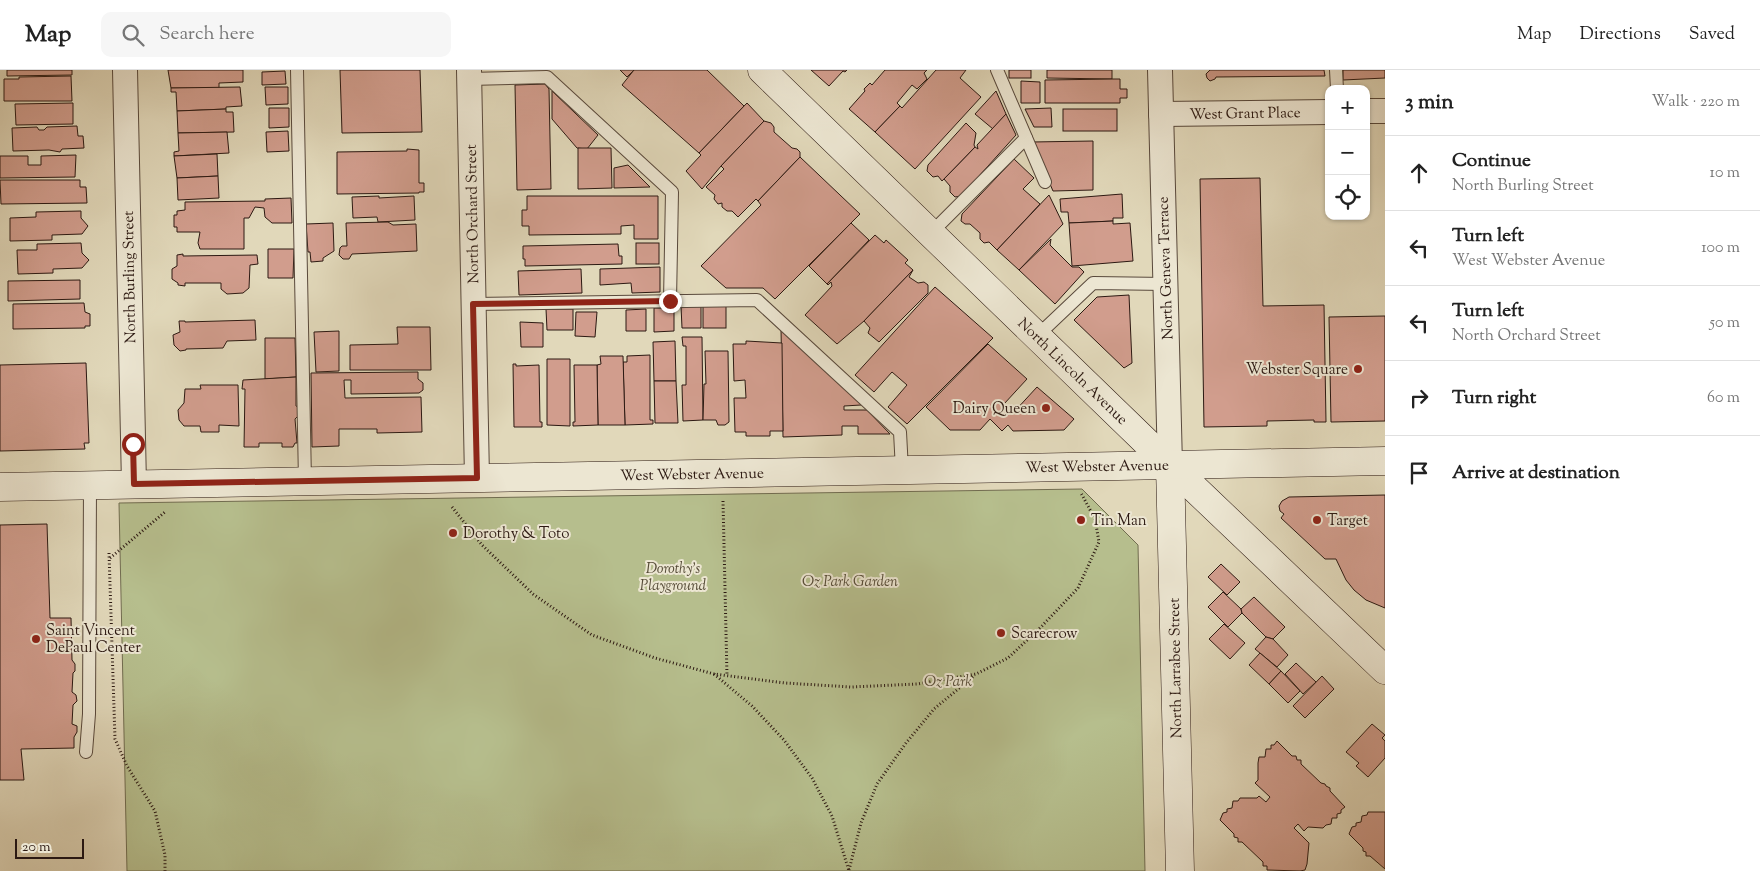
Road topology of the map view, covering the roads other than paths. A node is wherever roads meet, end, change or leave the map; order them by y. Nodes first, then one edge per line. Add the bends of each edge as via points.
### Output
1 (124, 70) edge
2 (298, 70) edge
3 (762, 70) edge
4 (997, 70) edge
5 (1160, 70) edge
6 (1336, 70) edge
7 (469, 75) edge
8 (1337, 85) edge
9 (1370, 111) edge
10 (1385, 111) edge
11 (1325, 112) edge
12 (1161, 114) junction
13 (1026, 138) junction
14 (1045, 182) dead end
15 (931, 233) junction
16 (1166, 284) junction
17 (670, 301) junction
18 (473, 304) junction
19 (1037, 336) junction
20 (1385, 461) edge
21 (1170, 465) junction
22 (902, 470) junction
23 (477, 478) junction
24 (305, 481) junction
25 (134, 484) junction
26 (90, 486) junction
27 (0, 487) edge
28 (1385, 670) edge
29 (86, 752) dead end
30 (1180, 871) edge

1 - 25 street, North Burling Street
2 - 24 lane
3 - 15 street, North Lincoln Avenue
4 - 13 lane
5 - 12 street, North Geneva Terrace
6 - 8 lane
7 - 17 lane via 547,77 672,192
7 - 18 street, North Orchard Street
9 - 10 street
11 - 12 street, West Grant Place
12 - 16 street, North Geneva Terrace
13 - 14 lane
13 - 15 lane
15 - 19 street, North Lincoln Avenue
16 - 19 lane via 1093,284
16 - 21 street, North Geneva Terrace
17 - 18 lane
17 - 22 lane via 757,300 900,432
18 - 23 street, North Orchard Street
19 - 21 street, North Lincoln Avenue
20 - 21 street, West Webster Avenue
21 - 22 street, West Webster Avenue
21 - 28 street, North Lincoln Avenue
21 - 30 street, North Larrabee Street
22 - 23 street, West Webster Avenue
23 - 24 street, West Webster Avenue
24 - 25 street, West Webster Avenue
25 - 26 street, West Webster Avenue
26 - 27 street, West Webster Avenue
26 - 29 lane

